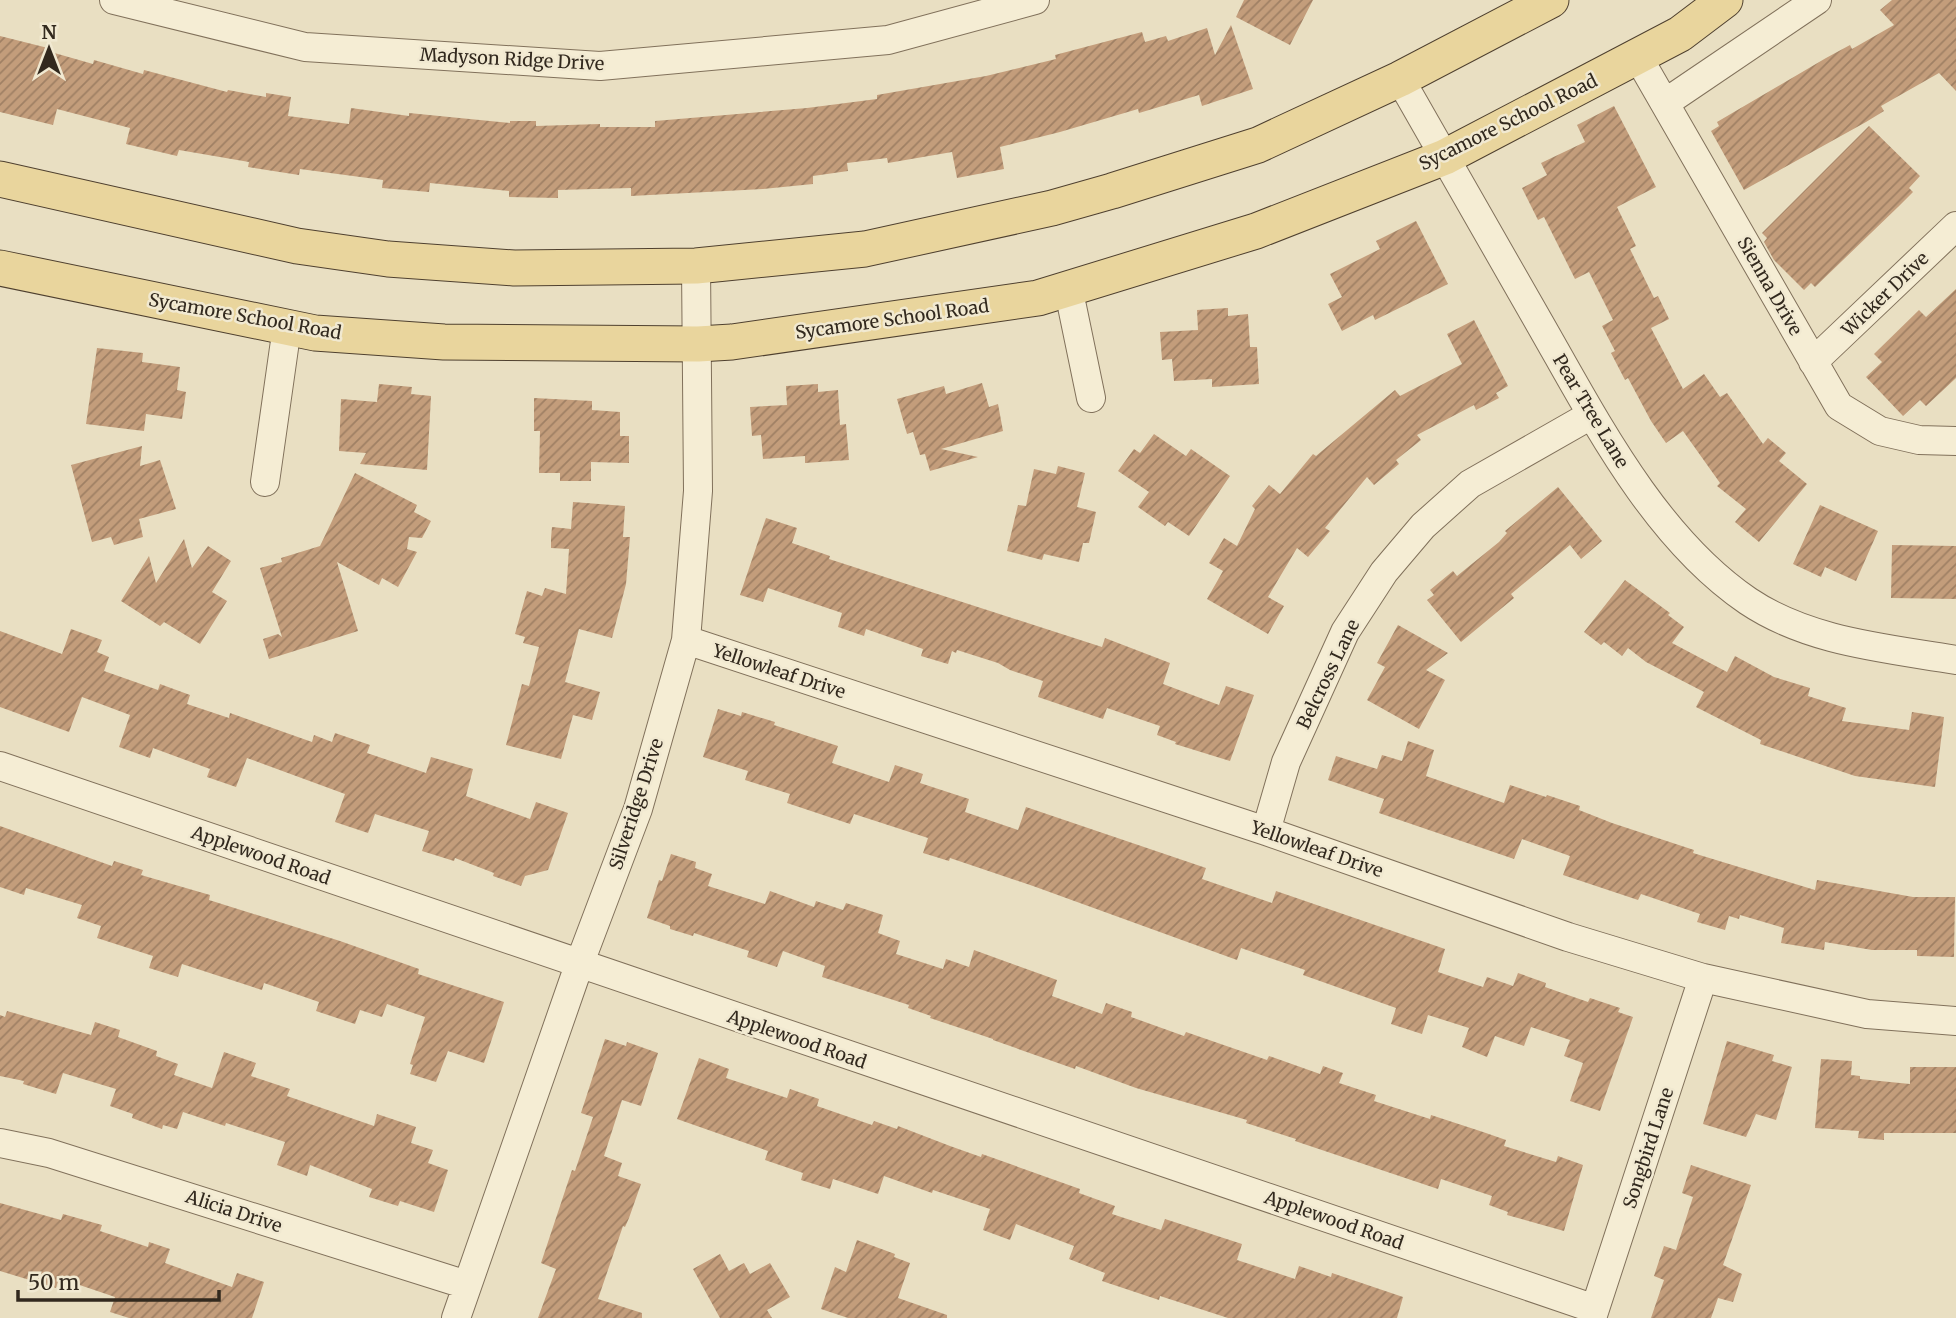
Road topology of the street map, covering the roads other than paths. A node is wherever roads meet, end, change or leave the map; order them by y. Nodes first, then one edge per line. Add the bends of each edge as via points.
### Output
1 (114, 0) edge
2 (1035, 0) edge
3 (1551, 0) edge
4 (1725, 0) edge
5 (1817, 0) edge
6 (1638, 57) junction
7 (1400, 79) junction
8 (1661, 97) junction
9 (1445, 157) junction
10 (0, 179) edge
11 (1956, 226) edge
12 (696, 267) junction
13 (0, 268) edge
14 (1068, 287) junction
15 (286, 327) junction
16 (698, 344) junction
17 (1813, 362) junction
18 (1091, 398) dead end
19 (1591, 415) junction
20 (1956, 441) edge
21 (265, 482) dead end
22 (686, 640) junction
23 (1956, 660) edge
24 (0, 766) edge
25 (1266, 831) junction
26 (579, 965) junction
27 (1703, 978) junction
28 (1956, 1021) edge
29 (0, 1143) edge
30 (467, 1285) junction
31 (1594, 1313) edge
32 (456, 1318) edge

1 - 2 street, Madyson Ridge Drive via 305,47 600,66 888,40
3 - 7 main road
4 - 6 main road, Sycamore School Road via 1680,34
5 - 8 street
6 - 8 street, Sienna Drive
6 - 9 main road, Sycamore School Road
7 - 9 street, Pear Tree Lane
7 - 12 main road via 1258,145 1052,208 865,249
8 - 17 street, Sienna Drive
9 - 14 main road, Sycamore School Road via 1256,231
9 - 19 street, Pear Tree Lane
10 - 12 main road via 298,246 388,259 514,268
11 - 17 street, Wicker Drive
12 - 16 street, Silveridge Drive
13 - 15 main road, Sycamore School Road
14 - 16 main road, Sycamore School Road via 1038,298
14 - 18 street
15 - 16 main road, Sycamore School Road via 444,342
15 - 21 street
16 - 22 street, Silveridge Drive via 698,491
17 - 20 street, Sienna Drive via 1839,406 1880,431 1919,440
19 - 23 street, Pear Tree Lane via 1614,455 1671,529 1706,567 1749,601 1791,625 1835,639
19 - 25 street, Belcross Lane via 1470,484 1423,526 1384,572 1345,632 1286,762
22 - 25 street, Yellowleaf Drive
22 - 26 street, Silveridge Drive via 638,809
24 - 26 street, Applewood Road
25 - 27 street, Yellowleaf Drive via 1568,937
26 - 30 street, Silveridge Drive
26 - 31 street, Applewood Road
27 - 28 street, Yellowleaf Drive via 1867,1014
27 - 31 street, Songbird Lane
29 - 30 street, Alicia Drive via 63,1157
30 - 32 street, Silveridge Drive

